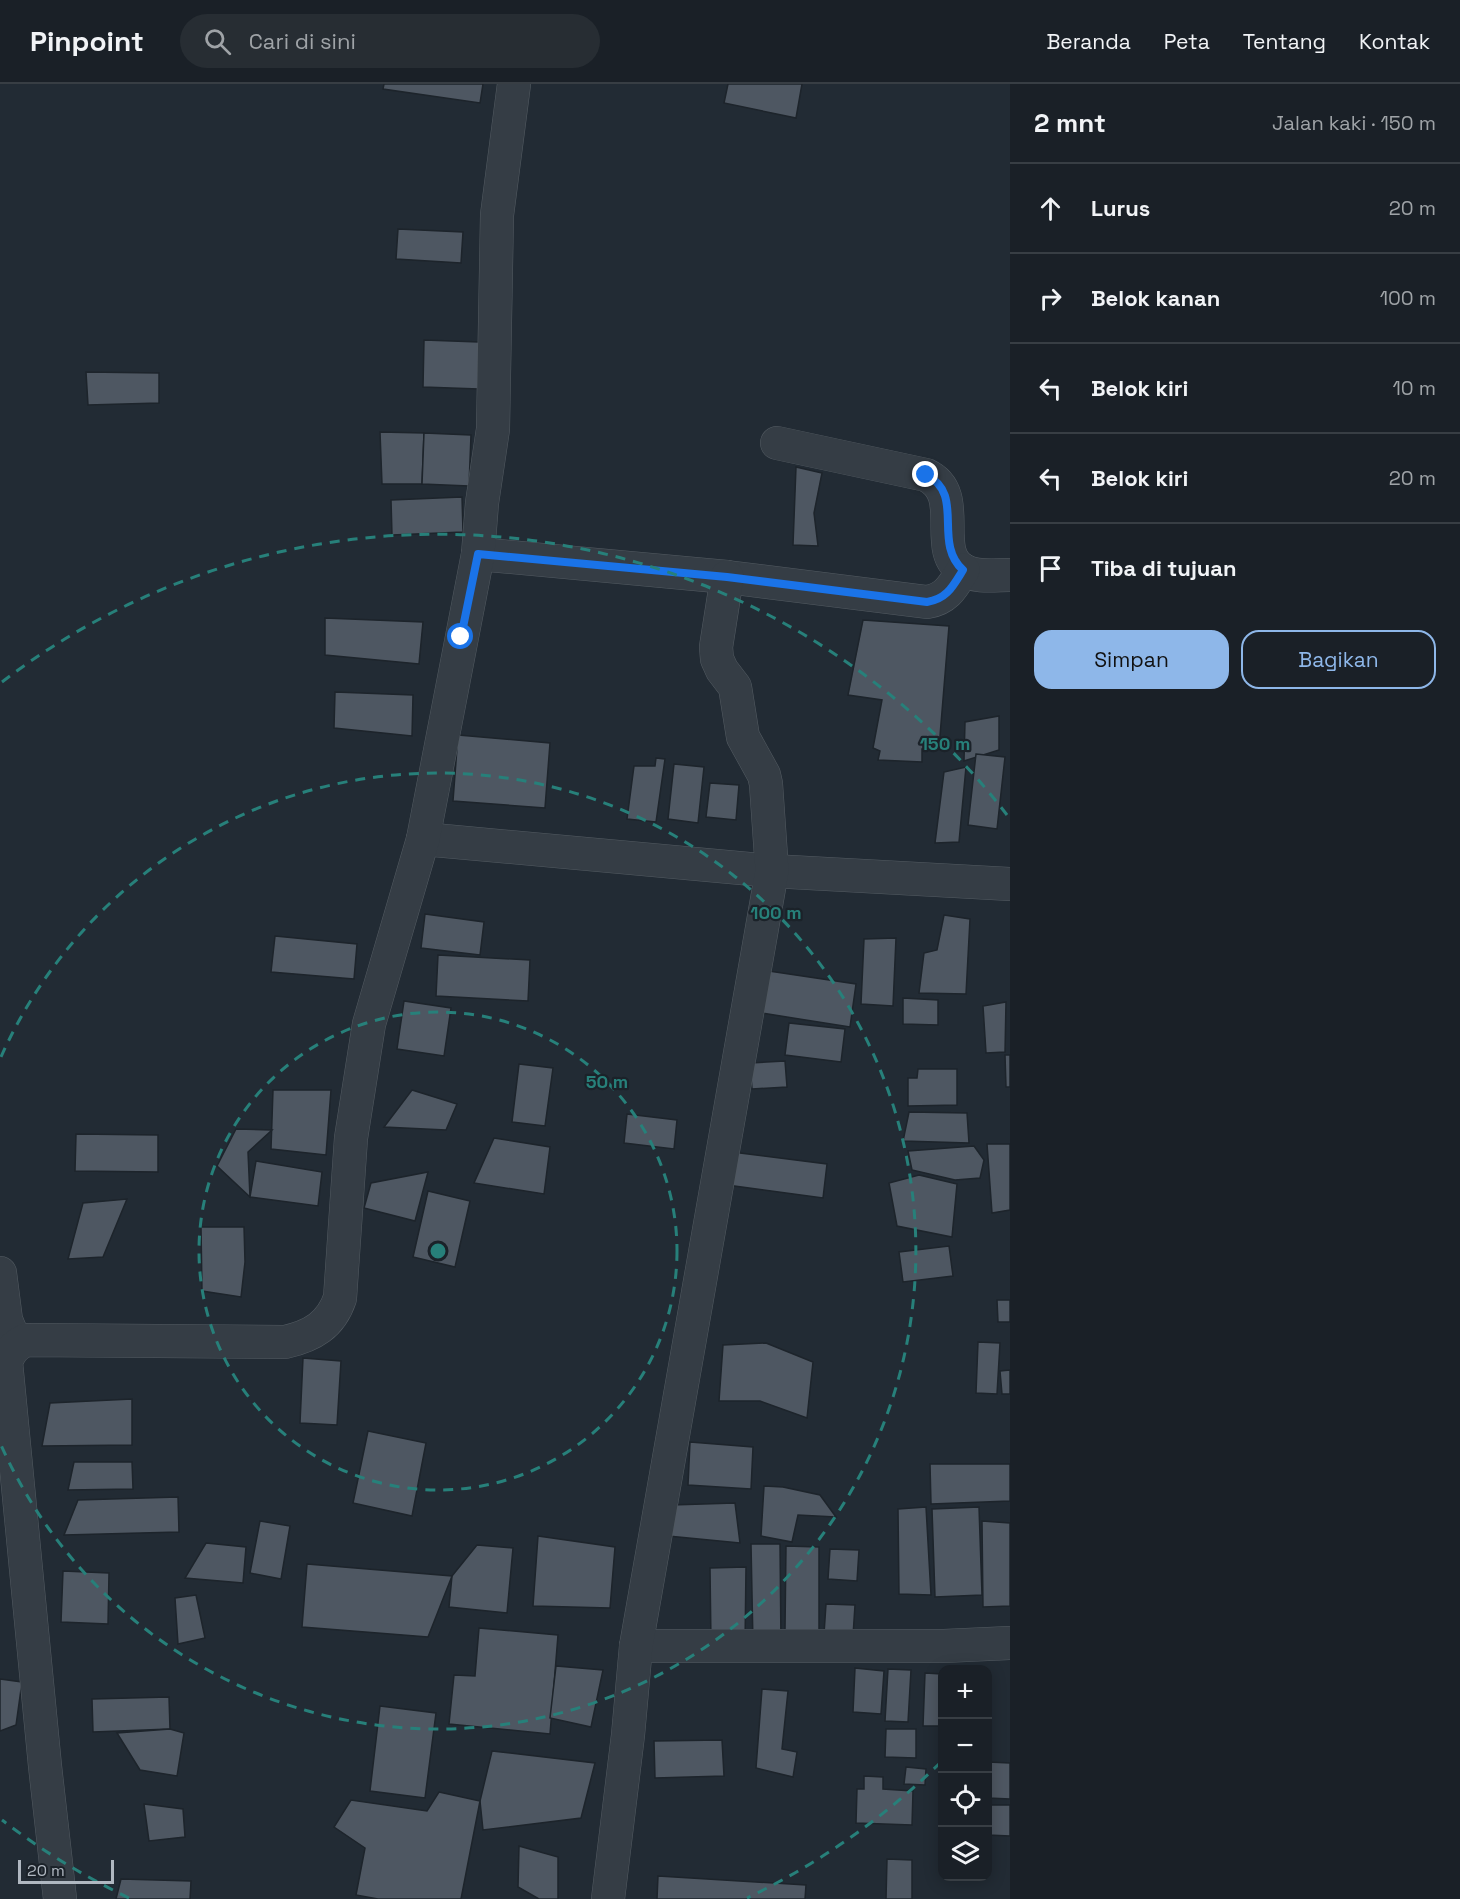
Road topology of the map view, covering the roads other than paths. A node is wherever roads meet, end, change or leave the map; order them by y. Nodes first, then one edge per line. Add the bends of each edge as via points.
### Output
1 (514, 84) edge
2 (777, 443) dead end
3 (478, 554) junction
4 (963, 570) junction
5 (1010, 575) edge
6 (727, 577) junction
7 (423, 839) junction
8 (772, 871) junction
9 (1010, 884) edge
10 (0, 1273) edge
11 (16, 1344) junction
12 (1010, 1643) edge
13 (636, 1646) junction
14 (60, 1899) edge
15 (608, 1899) edge

1 - 3 street via 497,215 493,419
2 - 4 street via 936,480 944,490 949,550
3 - 6 street
3 - 7 street
4 - 5 street via 977,575
4 - 6 street via 947,594 927,602
6 - 8 street via 717,659 735,687 743,737 764,775
7 - 8 street
7 - 11 street via 369,1024 351,1138 340,1298 328,1322 314,1333 285,1342 44,1339
8 - 9 street
8 - 13 street
10 - 11 street via 6,1320
11 - 14 street via 6,1362 7,1379
12 - 13 street
13 - 15 street

